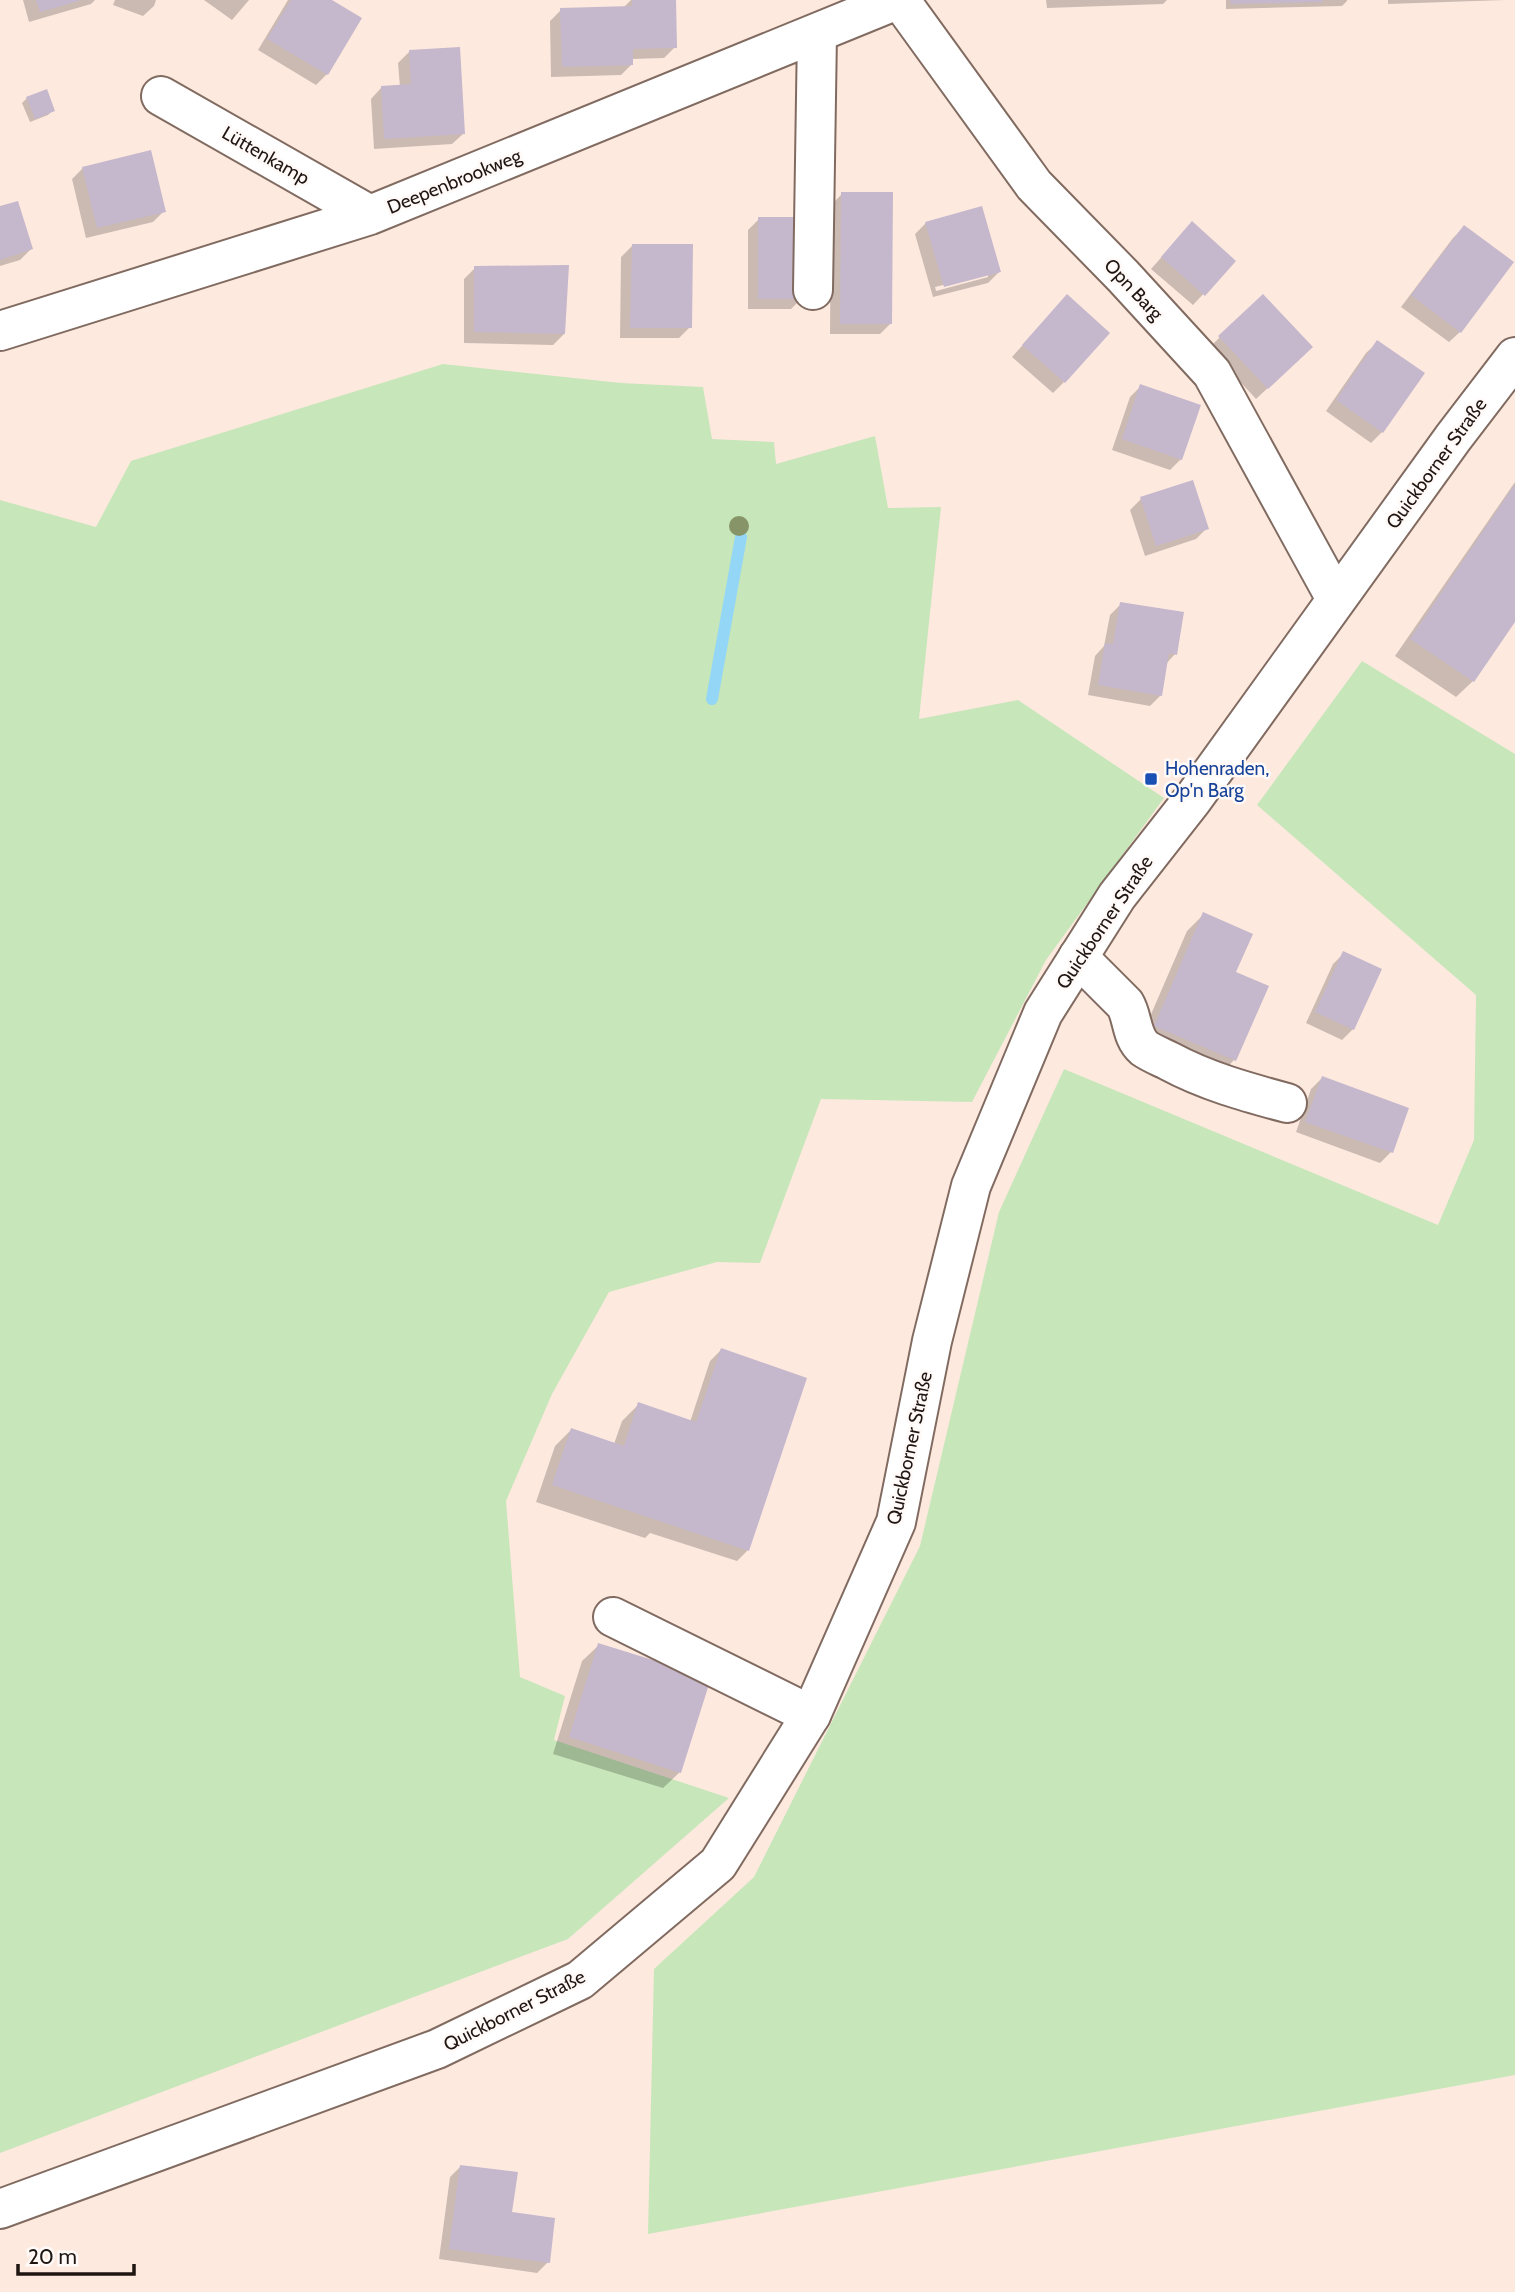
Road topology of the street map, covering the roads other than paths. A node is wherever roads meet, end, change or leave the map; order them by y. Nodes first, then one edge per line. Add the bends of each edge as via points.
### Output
1 (899, 0) edge
2 (817, 33) junction
3 (161, 96) dead end
4 (370, 215) junction
5 (813, 290) dead end
6 (0, 331) edge
7 (1515, 357) edge
8 (1336, 599) junction
9 (1078, 957) junction
10 (1287, 1103) dead end
11 (613, 1616) dead end
12 (811, 1715) junction
13 (0, 2209) edge

1 - 2 main road, Deepenbrookweg
1 - 8 main road, Opn Barg via 1034,185 1212,373
2 - 4 main road, Deepenbrookweg
2 - 5 main road
3 - 4 main road, Lüttenkamp
4 - 6 main road, Deepenbrookweg
7 - 8 main road, Quickborner Straße
8 - 9 main road, Quickborner Straße via 1193,799 1116,896
9 - 10 main road via 1125,1004 1143,1048 1195,1075
9 - 12 main road, Quickborner Straße via 1043,1013 971,1186 932,1340 895,1522
11 - 12 main road
12 - 13 main road, Quickborner Straße via 718,1864 580,1980 438,2049

